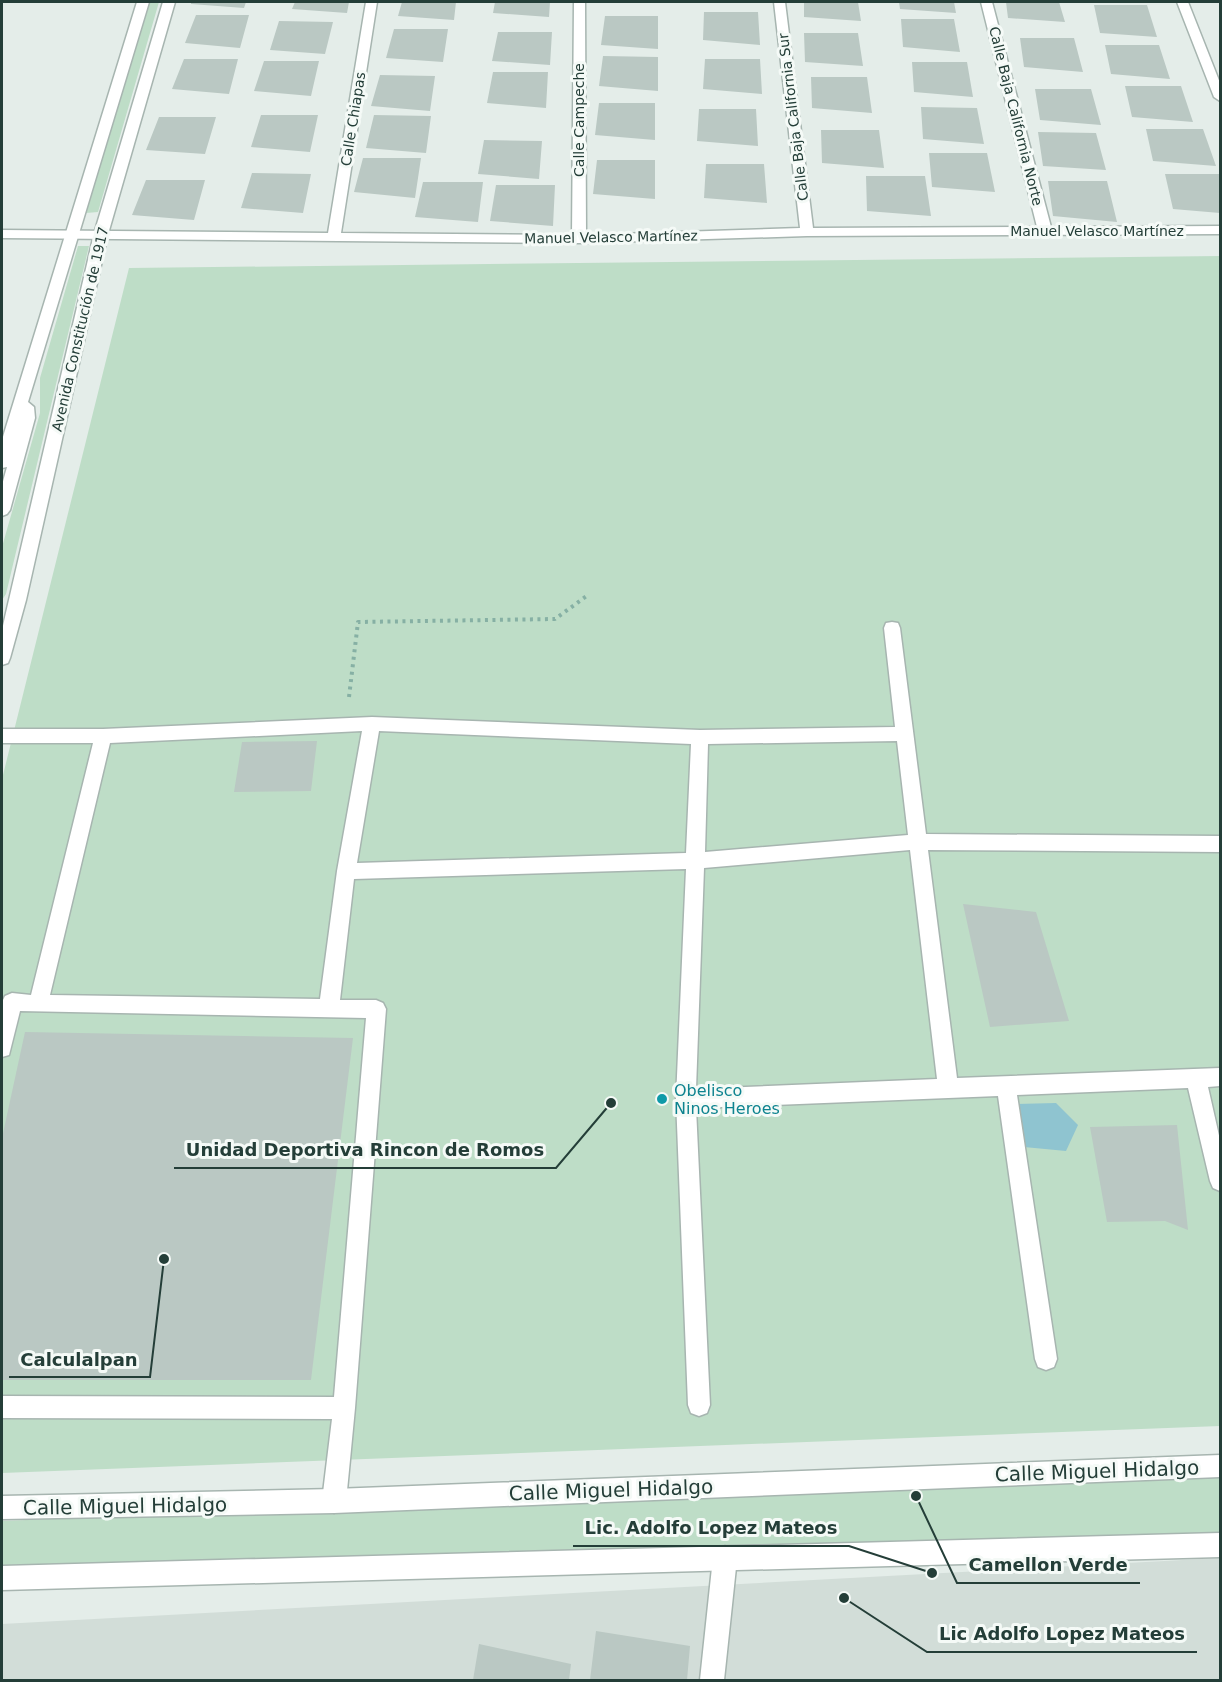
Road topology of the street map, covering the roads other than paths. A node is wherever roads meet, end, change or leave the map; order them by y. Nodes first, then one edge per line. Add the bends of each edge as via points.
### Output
1 (143, 2) edge
2 (169, 2) edge
3 (371, 2) edge
4 (579, 2) edge
5 (779, 2) edge
6 (987, 2) edge
7 (1182, 2) edge
8 (1221, 97) edge
9 (1221, 230) edge
10 (1045, 231) junction
11 (807, 232) junction
12 (2, 234) edge
13 (71, 234) junction
14 (101, 234) junction
15 (334, 236) junction
16 (579, 239) junction
17 (26, 384) junction
18 (2, 463) edge
19 (2, 510) edge
20 (18, 600) junction
21 (2, 614) edge
22 (892, 628) dead end
23 (6, 630) edge
24 (2, 658) edge
25 (372, 724) junction
26 (905, 734) junction
27 (2, 736) edge
28 (103, 736) junction
29 (700, 737) junction
30 (918, 842) junction
31 (1221, 844) edge
32 (696, 861) junction
33 (346, 871) junction
34 (38, 1004) junction
35 (329, 1007) junction
36 (2, 1048) edge
37 (1221, 1077) edge
38 (1196, 1078) junction
39 (1006, 1085) junction
40 (948, 1088) junction
41 (686, 1099) junction
42 (1221, 1181) edge
43 (1046, 1359) dead end
44 (699, 1405) dead end
45 (2, 1407) edge
46 (344, 1408) junction
47 (1221, 1466) edge
48 (334, 1501) junction
49 (2, 1508) edge
50 (1221, 1545) edge
51 (725, 1558) junction
52 (2, 1578) edge
53 (712, 1680) edge

1 - 13 street, Avenida Constitución de 1917
2 - 14 street, Avenida Constitución de 1917
3 - 15 street, Calle Chiapas
4 - 16 street, Calle Campeche
5 - 11 street, Calle Baja California Sur
6 - 10 street, Calle Baja California Norte
7 - 8 street
9 - 10 street, Manuel Velasco Martínez
10 - 11 street, Manuel Velasco Martínez
11 - 16 street, Manuel Velasco Martínez
12 - 13 street, Manuel Velasco Martínez
13 - 14 street, Manuel Velasco Martínez
13 - 17 street, Avenida Constitución de 1917
14 - 15 street, Manuel Velasco Martínez
14 - 20 street, Avenida Constitución de 1917
15 - 16 street, Manuel Velasco Martínez
17 - 18 street, Avenida Constitución de 1917
17 - 19 street via 28,418
20 - 21 street
20 - 23 street, Avenida Constitución de 1917
22 - 26 street
23 - 24 street, Avenida Constitución de 1917
25 - 28 street
25 - 29 street
25 - 33 street
26 - 29 street
26 - 30 street
27 - 28 street
28 - 34 street
29 - 32 street
30 - 31 street
30 - 32 street
30 - 40 street
32 - 33 street
32 - 41 street
33 - 35 street
34 - 35 street
34 - 36 street via 12,1002
35 - 46 street via 376,1009
37 - 38 street
38 - 39 street
38 - 42 street
39 - 40 street
39 - 43 street
40 - 41 street
41 - 44 street
45 - 46 street
46 - 48 street
47 - 48 street, Calle Miguel Hidalgo
48 - 49 street, Calle Miguel Hidalgo
50 - 51 street
51 - 52 street
51 - 53 street

